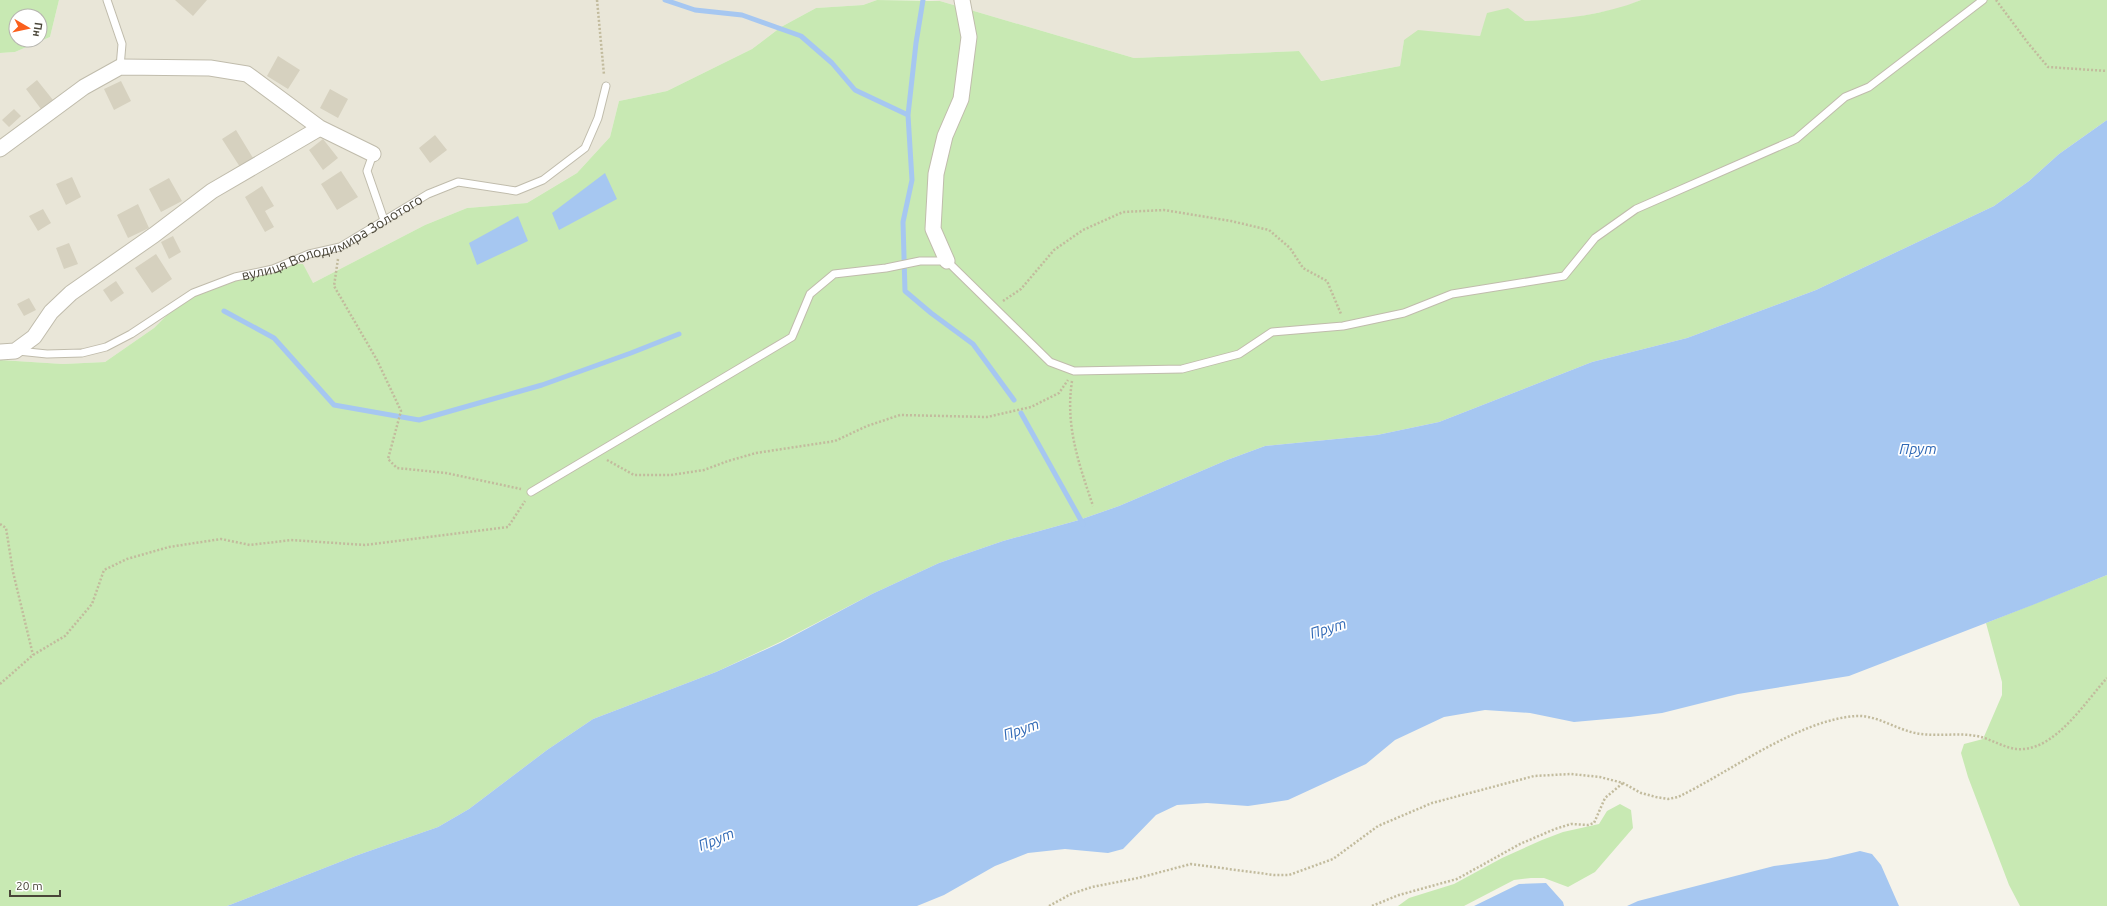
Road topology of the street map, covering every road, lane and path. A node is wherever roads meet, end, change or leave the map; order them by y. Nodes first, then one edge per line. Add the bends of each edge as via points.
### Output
1 (107, 0) edge
2 (597, 0) edge
3 (962, 0) edge
4 (1983, 0) edge
5 (1996, 0) edge
6 (120, 67) junction
7 (2107, 72) edge
8 (606, 86) joint
9 (320, 128) junction
10 (0, 149) edge
11 (373, 154) joint
12 (384, 220) junction
13 (340, 247) junction
14 (947, 261) junction
15 (994, 307) junction
16 (1343, 326) junction
17 (16, 351) junction
18 (0, 352) edge
19 (1074, 371) junction
20 (597, 453) junction
21 (531, 492) junction
22 (1093, 506) dead end
23 (0, 524) edge
24 (33, 655) junction
25 (2107, 678) edge
26 (0, 684) edge
27 (1623, 782) junction
28 (1049, 906) edge
29 (1372, 906) edge

1 - 6 lane via 122,44
2 - 8 path
3 - 14 street via 969,37 961,99 945,136 936,174 933,229
4 - 16 lane via 1869,88 1845,97 1796,139 1636,209 1595,238 1564,276 1452,294 1404,313
5 - 7 path via 2048,67
6 - 9 street via 210,68 248,74
6 - 10 street via 84,88
8 - 12 lane, вулиця Володимира Золотого via 598,118 585,148 543,180 516,191 458,182 428,194
9 - 11 street
9 - 17 street via 212,191 71,293 51,312 34,337
11 - 12 lane via 367,171
12 - 13 lane, вулиця Володимира Золотого
13 - 17 lane, вулиця Володимира Золотого via 309,254 273,269 234,278 192,293 131,334 106,347 82,353 47,354
13 - 21 path via 334,286 376,360 401,411 388,460 397,468 446,473
14 - 15 lane
14 - 20 lane via 920,261 834,274 810,294 792,337
15 - 16 path via 1021,289 1054,250 1083,230 1123,212 1164,210 1269,230 1290,248 1303,268 1327,281 1340,310
15 - 19 lane via 1050,362
16 - 19 lane via 1272,332 1239,354 1182,369
17 - 18 street, вулиця Володимира Золотого
19 - 20 path via 1059,393 1031,407 987,417 900,415 867,426 835,441 756,453 704,470 671,475 634,475
19 - 22 path via 1070,418 1074,445
20 - 21 lane
21 - 24 path via 508,527 365,545 291,540 250,545 221,539 169,547 127,559 104,570 92,604 65,636
23 - 24 path via 6,528 13,572
24 - 26 path
25 - 27 path via 2079,712 2051,737 2039,745 2024,749 2009,748 1979,737 1912,732 1874,719 1856,716 1826,723 1783,739 1678,797 1668,799 1641,793
27 - 28 path via 1571,774 1534,776 1432,803 1378,826 1333,859 1289,875 1191,864 1092,887 1071,894
27 - 29 path via 1605,798 1594,823 1571,824 1555,829 1520,844 1457,879 1399,895

